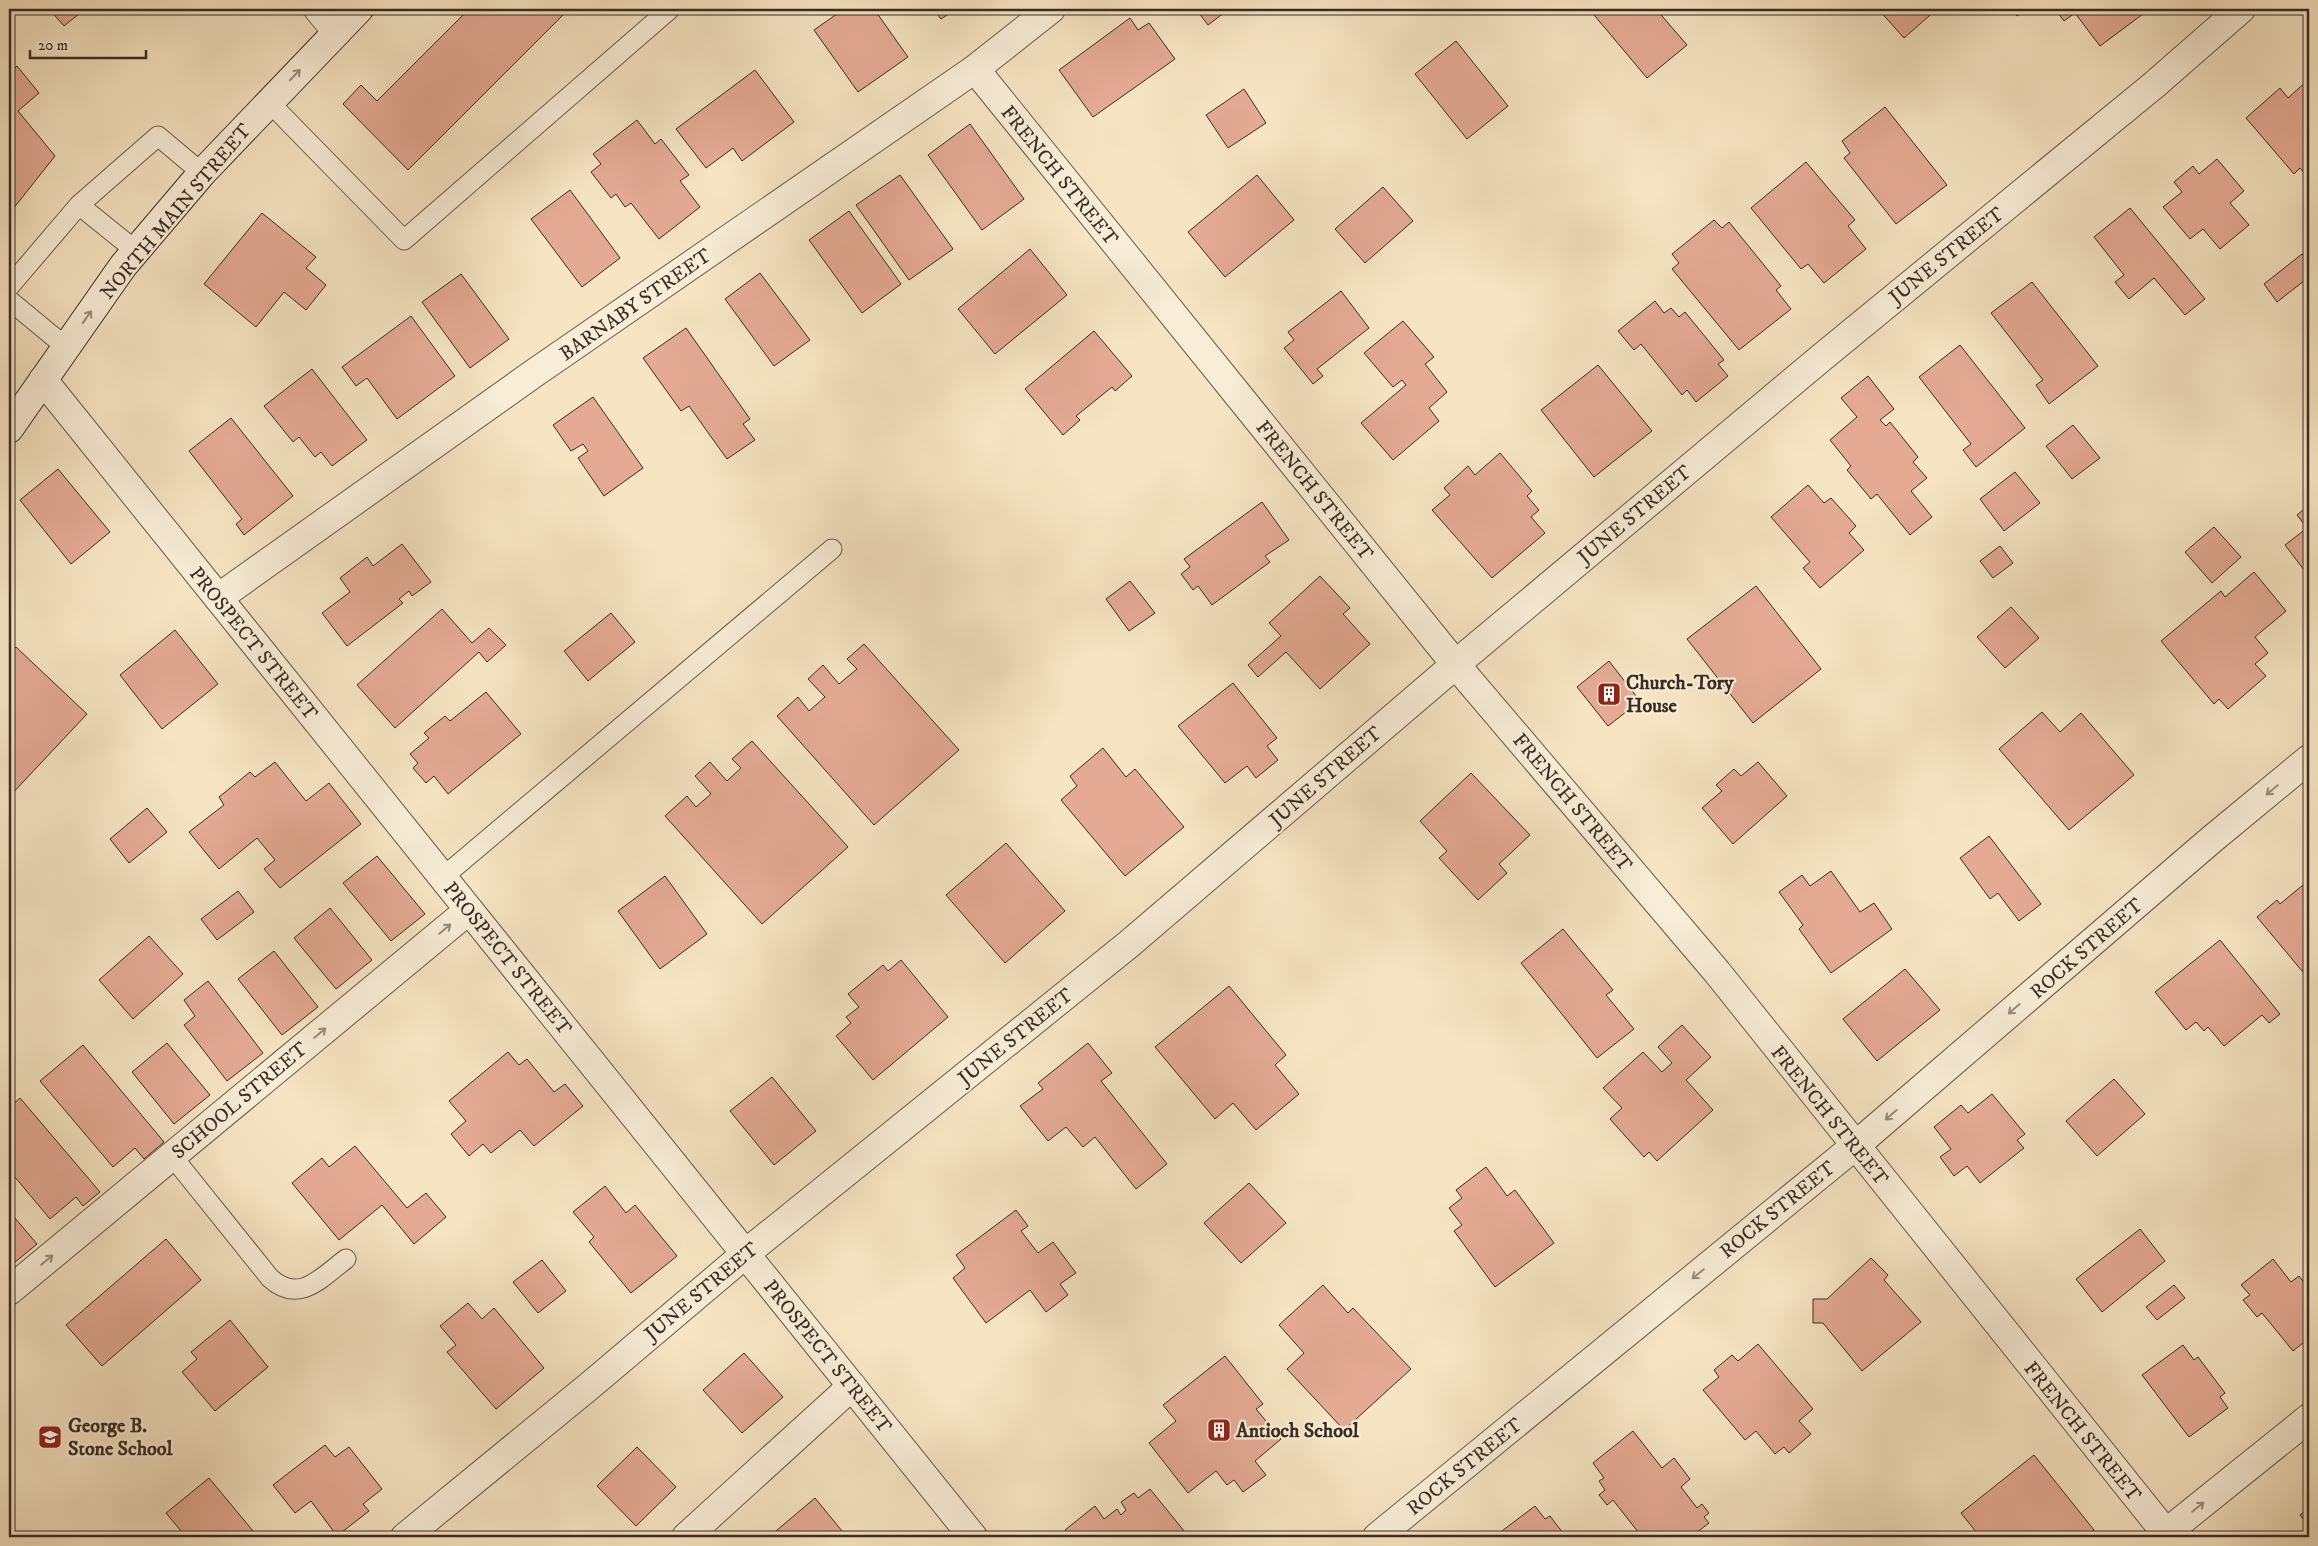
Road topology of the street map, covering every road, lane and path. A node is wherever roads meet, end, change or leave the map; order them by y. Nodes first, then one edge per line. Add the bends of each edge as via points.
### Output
1 (318, 9) edge
2 (360, 9) edge
3 (670, 9) edge
4 (1051, 9) edge
5 (2241, 9) edge
6 (337, 32) junction
7 (975, 69) junction
8 (269, 102) junction
9 (202, 173) junction
10 (79, 205) junction
11 (136, 251) junction
12 (9, 287) edge
13 (9, 300) edge
14 (66, 347) junction
15 (43, 380) junction
16 (9, 428) edge
17 (832, 549) dead end
18 (218, 598) junction
19 (1456, 664) junction
20 (2309, 759) edge
21 (443, 877) junction
22 (469, 910) junction
23 (1855, 1146) junction
24 (172, 1156) junction
25 (745, 1254) junction
26 (346, 1259) dead end
27 (9, 1291) edge
28 (852, 1386) junction
29 (2309, 1418) edge
30 (2165, 1536) edge
31 (405, 1537) edge
32 (686, 1537) edge
33 (973, 1537) edge
34 (1378, 1537) edge

1 - 6 street
2 - 6 street, NORTH MAIN STREET
3 - 8 lane via 404,240
4 - 7 street, BARNABY STREET
5 - 19 street, JUNE STREET via 2154,85
8 -> 6 street, NORTH MAIN STREET
7 - 18 street, BARNABY STREET via 533,374
7 - 19 street, FRENCH STREET
8 - 9 street, NORTH MAIN STREET
9 - 10 lane via 158,136
9 - 11 street, NORTH MAIN STREET
10 - 11 lane
10 - 12 lane
14 -> 11 street, NORTH MAIN STREET
13 - 14 lane
14 - 15 street, NORTH MAIN STREET
15 - 16 street, NORTH MAIN STREET
15 - 18 street, PROSPECT STREET
17 - 21 lane
18 - 21 street, PROSPECT STREET
19 - 23 street, FRENCH STREET via 1716,972
19 - 25 street, JUNE STREET via 1129,944
20 -> 23 street, ROCK STREET
21 - 22 street, PROSPECT STREET
24 -> 22 street, SCHOOL STREET
22 - 25 street, PROSPECT STREET
23 - 30 street, FRENCH STREET
23 -> 34 street, ROCK STREET
24 - 26 lane via 274,1282 284,1288 297,1291 311,1285
27 -> 24 street, SCHOOL STREET
25 - 28 street, PROSPECT STREET
25 - 31 street, JUNE STREET
28 - 32 street
28 - 33 street, PROSPECT STREET
30 -> 29 street

